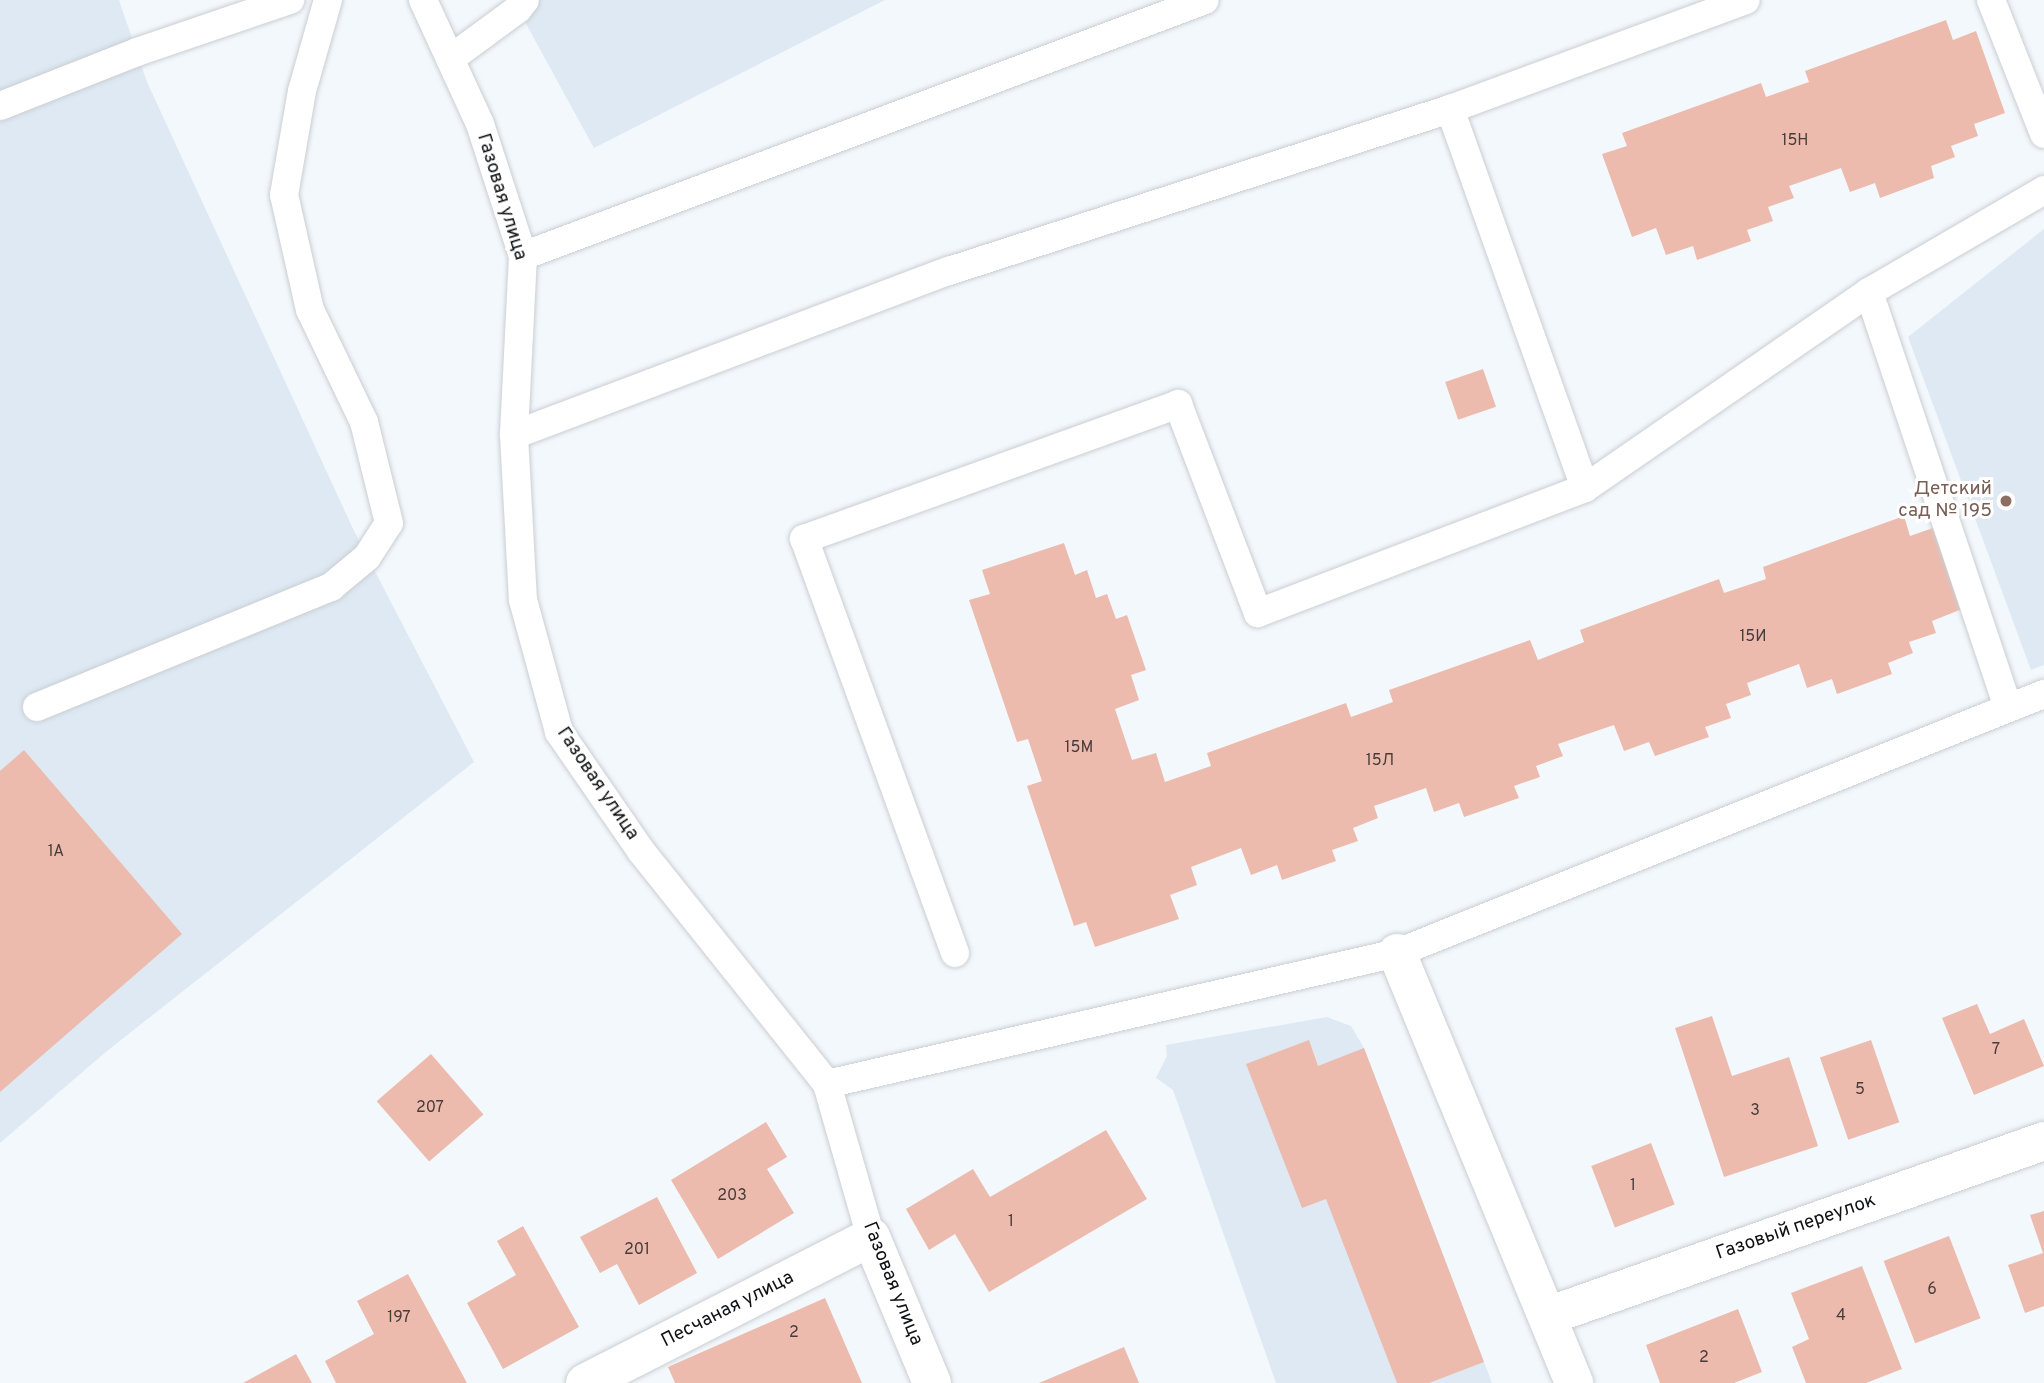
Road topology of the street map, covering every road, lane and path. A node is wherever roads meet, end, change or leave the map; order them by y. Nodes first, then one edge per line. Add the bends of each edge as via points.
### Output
1 (290, 0) edge
2 (328, 0) edge
3 (423, 0) edge
4 (525, 0) edge
5 (1205, 0) edge
6 (1746, 0) edge
7 (1991, 0) edge
8 (450, 59) junction
9 (0, 106) edge
10 (1450, 109) junction
11 (2044, 135) edge
12 (2044, 190) edge
13 (523, 256) junction
14 (1869, 292) junction
15 (514, 435) junction
16 (1585, 488) junction
17 (2044, 694) edge
18 (37, 707) dead end
19 (2008, 707) junction
20 (955, 953) dead end
21 (1397, 953) junction
22 (827, 1084) junction
23 (2044, 1141) edge
24 (871, 1237) junction
25 (1548, 1316) junction
26 (585, 1383) edge
27 (932, 1383) edge
28 (1574, 1383) edge

1 - 9 lane via 137,52
2 - 18 lane via 302,91 284,195 310,310 364,422 389,523 367,558 331,587
3 - 8 lane, Газовая улица
4 - 8 lane
5 - 13 lane
6 - 10 lane
7 - 11 lane
8 - 13 lane, Газовая улица via 480,124
10 - 15 lane via 949,271
10 - 16 lane
12 - 14 lane
13 - 15 lane, Газовая улица
14 - 16 lane
14 - 19 lane
15 - 22 lane, Газовая улица via 523,600 559,732 641,851
16 - 20 lane via 1258,613 1178,404 804,539
17 - 19 lane
19 - 21 lane
21 - 22 lane
21 - 25 street
22 - 24 lane, Газовая улица
23 - 25 street, Газовый переулок
24 - 26 street, Песчаная улица
24 - 27 street, Газовая улица
25 - 28 street

